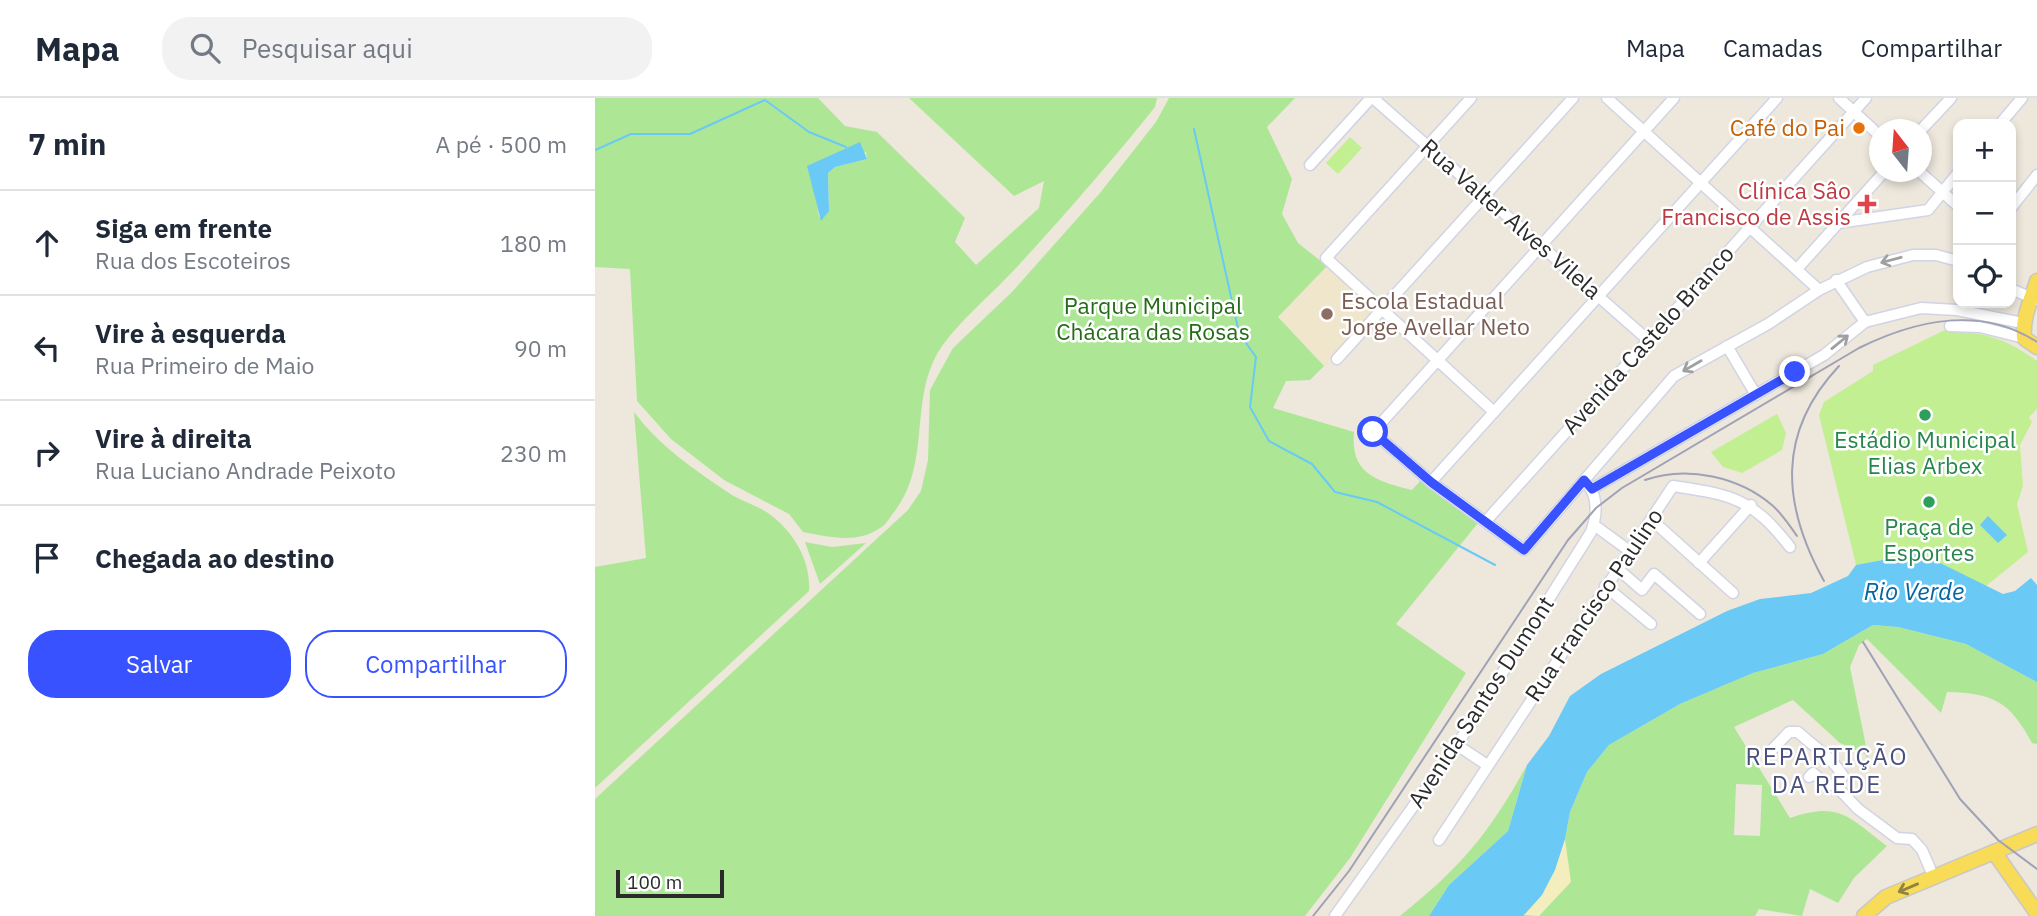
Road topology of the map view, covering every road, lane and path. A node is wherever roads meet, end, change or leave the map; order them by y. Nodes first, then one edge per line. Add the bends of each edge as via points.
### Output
1 (1372, 98) edge
2 (1471, 98) edge
3 (1573, 98) edge
4 (1607, 98) edge
5 (1674, 98) edge
6 (1777, 98) edge
7 (1839, 98) edge
8 (1866, 98) edge
9 (1951, 98) edge
10 (2022, 98) edge
11 (1854, 112) junction
12 (1931, 119) edge
13 (2004, 119) edge
14 (1869, 126) edge
15 (1644, 131) junction
16 (1428, 146) junction
17 (1310, 165) dead end
18 (2037, 175) edge
19 (1953, 179) edge
20 (1701, 182) junction
21 (1875, 182) edge
22 (1932, 182) edge
23 (1943, 192) junction
24 (1485, 196) junction
25 (1953, 201) edge
26 (2016, 202) edge
27 (1850, 209) junction
28 (1861, 219) junction
29 (1838, 223) junction
30 (1751, 226) junction
31 (1541, 246) junction
32 (1953, 260) edge
33 (1797, 269) junction
34 (1836, 280) junction
35 (2037, 281) edge
36 (1819, 290) junction
37 (2016, 291) edge
38 (1598, 296) junction
39 (2034, 300) edge
40 (1383, 310) junction
41 (1865, 322) junction
42 (1950, 326) dead end
43 (2024, 330) junction
44 (1648, 340) junction
45 (1727, 346) junction
46 (2037, 347) edge
47 (1338, 359) dead end
48 (1437, 360) junction
49 (1756, 395) junction
50 (1494, 412) junction
51 (1584, 480) junction
52 (1431, 482) junction
53 (1592, 489) junction
54 (1751, 505) junction
55 (1653, 520) junction
56 (1486, 521) junction
57 (1594, 525) junction
58 (1790, 547) dead end
59 (1631, 552) junction
60 (1699, 563) junction
61 (1618, 569) junction
62 (1605, 586) junction
63 (1733, 593) dead end
64 (1700, 614) dead end
65 (1651, 624) dead end
66 (1457, 745) junction
67 (1770, 752) dead end
68 (1487, 765) junction
69 (1809, 777) dead end
70 (1836, 786) junction
71 (2037, 834) edge
72 (1439, 840) dead end
73 (2005, 854) junction
74 (1934, 877) junction
75 (2037, 913) edge
76 (1335, 916) edge
77 (1864, 916) edge

1 - 16 street, Rua Valter Alves Vilela
1 - 17 street
2 - 16 street
3 - 24 street
4 - 15 street
5 - 15 street
6 - 20 street
7 - 11 street
8 - 11 street, Avenida Castelo Branco
9 - 12 street
10 - 13 street
11 - 14 street
11 - 30 street, Avenida Castelo Branco
15 - 20 street
15 - 31 street
16 - 24 street, Rua Valter Alves Vilela
16 - 40 street via 1326,258
18 - 26 street
19 - 23 street
20 - 30 street
20 - 38 street
21 - 27 street
22 - 23 street
23 - 25 street
23 - 28 street via 1928,209
24 - 31 street, Rua Valter Alves Vilela
24 - 40 street
27 - 28 street
27 - 29 street
28 - 29 street
29 - 33 street
30 - 33 street
30 - 44 street, Avenida Castelo Branco
31 - 38 street, Rua Valter Alves Vilela
31 - 48 street
32 -> 34 street via 1913,255
33 - 36 street
34 - 36 street
34 - 41 street
35 - 39 main road
36 - 45 street
37 - 39 street
38 - 44 street, Rua Valter Alves Vilela
38 - 50 street
39 - 43 main road
40 - 47 street
40 - 48 street
41 - 43 street via 1921,307 1957,310
49 -> 41 street via 1824,355
42 - 43 street
43 - 46 main road
44 - 56 street, Avenida Castelo Branco
45 - 49 street
45 -> 51 street via 1669,382
48 - 50 street
48 - 52 street via 1373,432
49 - 53 street
50 - 52 street
51 - 53 street
51 - 56 street via 1524,550
52 - 56 street
53 - 57 street
54 - 55 street, Rua Francisco Paulino via 1718,493 1673,486
54 - 58 street, Rua Francisco Paulino
54 - 60 street
55 - 59 street, Rua Francisco Paulino
55 - 60 street
57 - 59 street
57 - 66 street, Avenida Santos Dumont
59 - 61 street, Rua Francisco Paulino
60 - 63 street
61 - 62 street, Rua Francisco Paulino
61 - 64 street via 1642,590 1654,573
62 - 65 street
62 - 68 street, Rua Francisco Paulino
66 - 68 street
66 - 76 street, Avenida Santos Dumont
67 - 70 street via 1789,732 1798,732 1832,758 1843,776
68 - 72 street, Rua Francisco Paulino
69 - 70 street via 1813,773
70 - 74 street via 1857,809 1897,838 1912,839
71 - 73 main road
73 - 74 main road
73 - 75 main road
74 -> 77 main road via 1886,897

